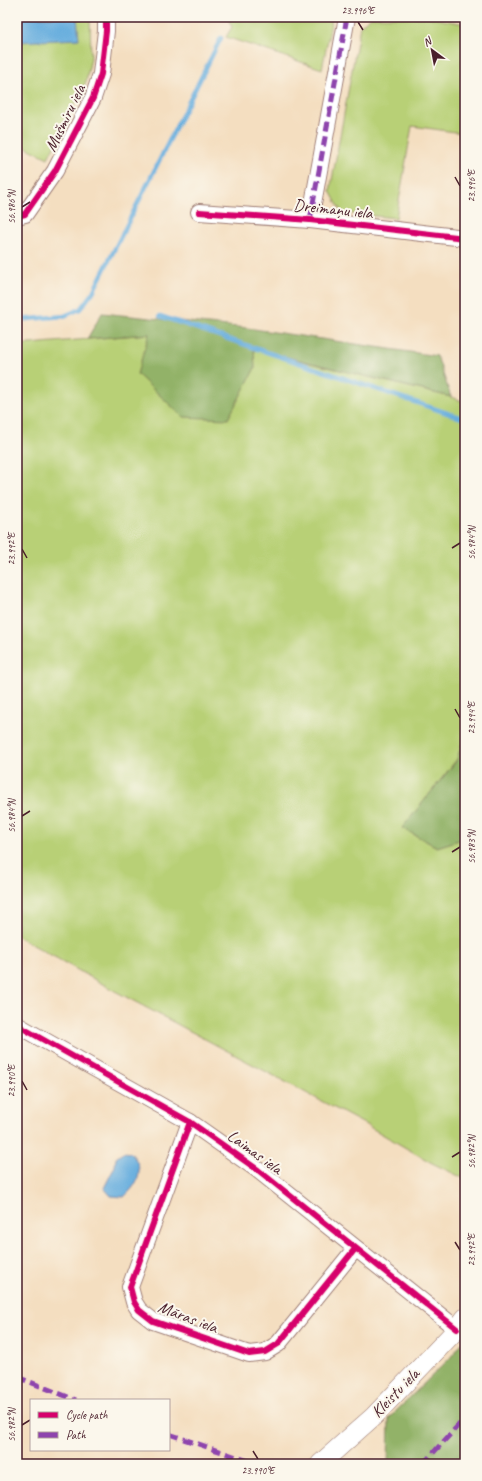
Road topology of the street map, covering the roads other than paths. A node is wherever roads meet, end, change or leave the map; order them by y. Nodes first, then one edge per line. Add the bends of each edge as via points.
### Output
1 (106, 17) edge
2 (347, 17) edge
3 (198, 212) dead end
4 (17, 216) edge
5 (310, 220) junction
6 (465, 238) edge
7 (17, 1025) edge
8 (190, 1122) junction
9 (356, 1249) junction
10 (461, 1324) edge
11 (320, 1464) edge

1 - 4 street, Mušmiru iela via 101,74 92,98 55,171 25,214
2 - 5 street, Dreimaņu iela
3 - 5 street, Dreimaņu iela
5 - 6 street, Dreimaņu iela
7 - 8 street, Laimas iela
8 - 9 street, Laimas iela via 258,1170
8 - 9 street, Māras iela via 130,1287 139,1310 153,1321 249,1354 265,1352 278,1344
9 - 10 street, Laimas iela
10 - 11 street, Kleistu iela via 374,1416

